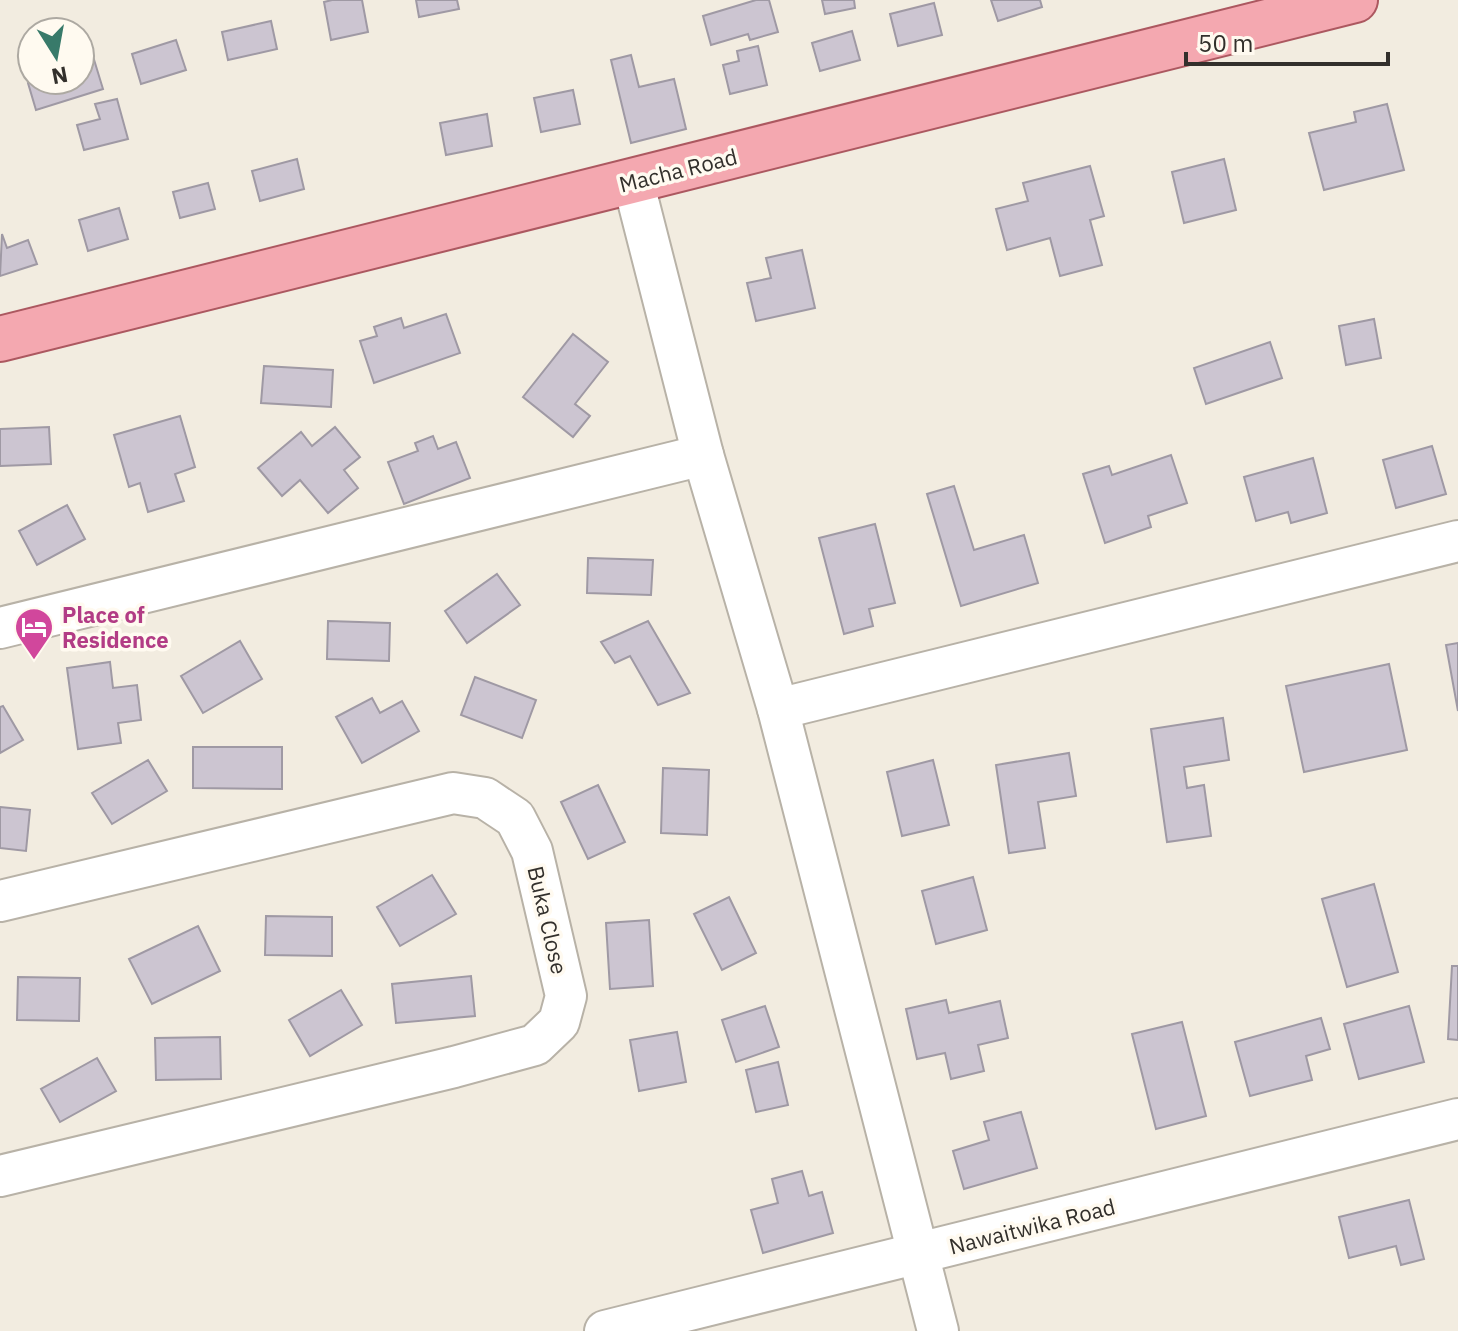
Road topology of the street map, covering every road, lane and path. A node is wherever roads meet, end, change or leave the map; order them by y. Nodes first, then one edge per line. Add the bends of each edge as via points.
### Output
1 (1355, 0) edge
2 (633, 181) junction
3 (0, 339) edge
4 (703, 455) junction
5 (1458, 541) edge
6 (0, 628) edge
7 (778, 709) junction
8 (0, 901) edge
9 (1458, 1119) edge
10 (0, 1176) edge
11 (917, 1255) junction
12 (605, 1331) edge
13 (938, 1331) edge

1 - 2 main road, Macha Road
2 - 3 main road, Macha Road
2 - 4 street
4 - 6 street
4 - 7 street
5 - 7 street
7 - 11 street
8 - 10 street, Buka Close via 453,793 485,798 515,818 532,851 566,996 559,1022 535,1045
9 - 11 street, Nawaitwika Road
11 - 12 street, Nawaitwika Road
11 - 13 street

